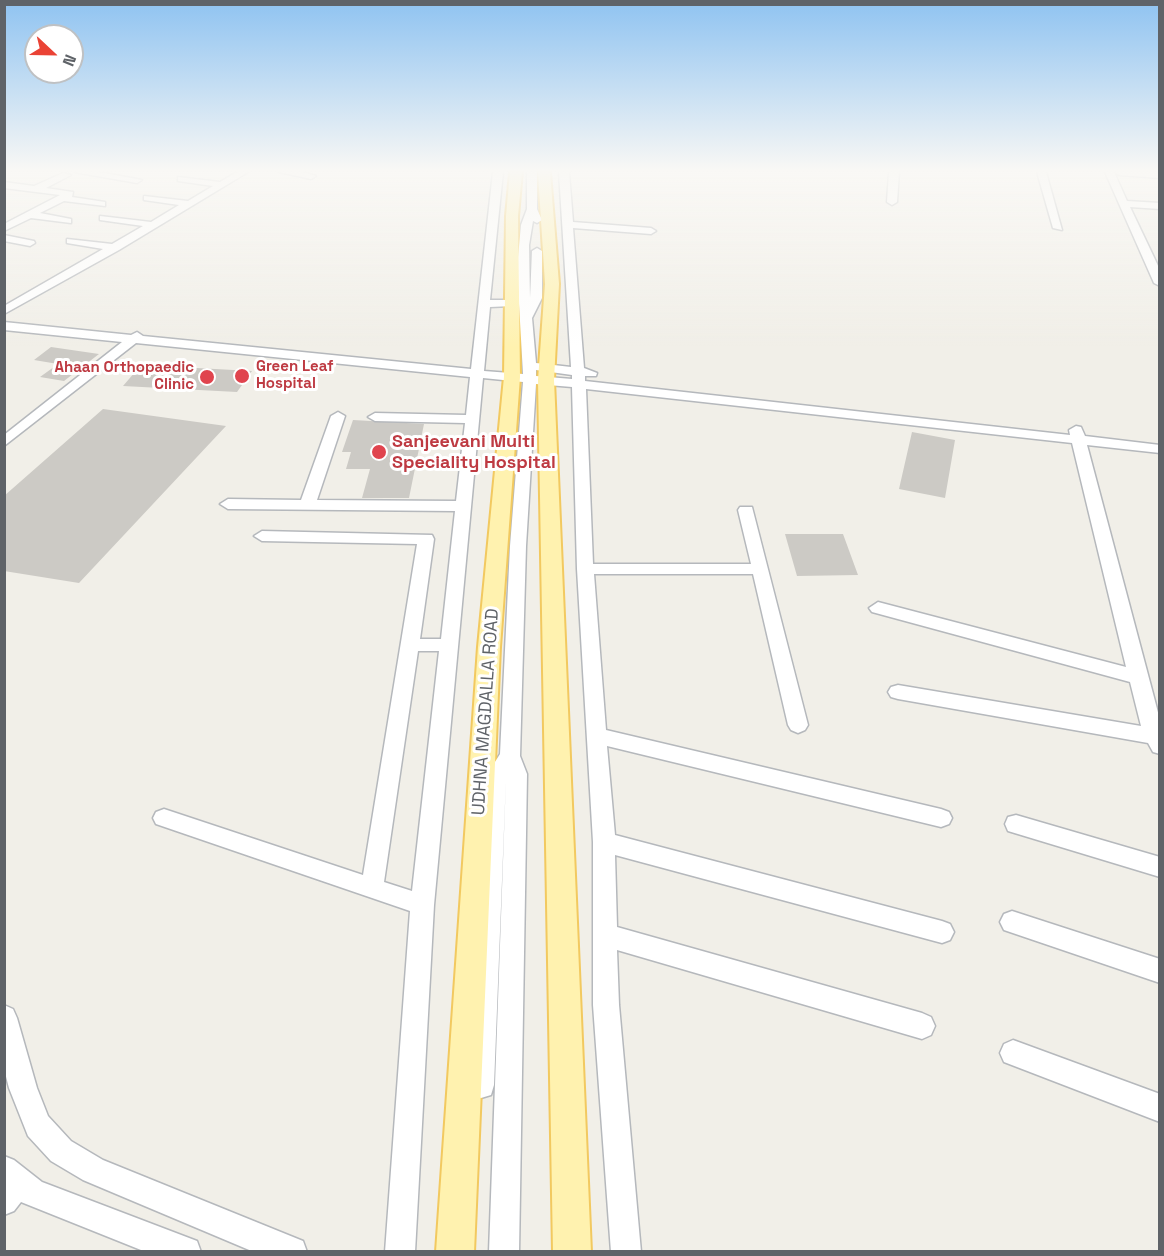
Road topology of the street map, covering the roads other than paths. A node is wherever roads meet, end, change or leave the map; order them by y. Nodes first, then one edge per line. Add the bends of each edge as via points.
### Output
1 (144, 231) edge
2 (491, 231) edge
3 (512, 231) edge
4 (538, 231) edge
5 (548, 231) edge
6 (567, 231) edge
7 (646, 231) edge
8 (651, 231) dead end
9 (1135, 231) edge
10 (4, 238) edge
11 (71, 241) dead end
12 (30, 243) dead end
13 (115, 248) junction
14 (1160, 283) edge
15 (512, 303) junction
16 (483, 304) junction
17 (4, 310) edge
18 (4, 316) edge
19 (4, 326) edge
20 (145, 330) junction
21 (131, 340) junction
22 (476, 367) junction
23 (529, 372) junction
24 (579, 377) junction
25 (338, 416) dead end
26 (375, 417) dead end
27 (471, 419) junction
28 (1077, 434) junction
29 (1160, 438) edge
30 (4, 442) edge
31 (1160, 449) edge
32 (228, 504) dead end
33 (308, 504) junction
34 (462, 506) junction
35 (746, 510) dead end
36 (262, 536) dead end
37 (585, 569) junction
38 (760, 569) junction
39 (878, 608) dead end
40 (412, 645) junction
41 (448, 645) junction
42 (1138, 677) junction
43 (898, 692) dead end
44 (798, 724) dead end
45 (595, 735) junction
46 (1157, 741) edge
47 (510, 756) junction
48 (164, 818) dead end
49 (941, 818) dead end
50 (1016, 824) dead end
51 (604, 842) junction
52 (1160, 867) edge
53 (372, 888) junction
54 (422, 905) junction
55 (1012, 922) dead end
56 (942, 932) dead end
57 (604, 935) junction
58 (1160, 971) edge
59 (4, 1018) edge
60 (922, 1026) dead end
61 (1012, 1053) dead end
62 (1160, 1108) edge
63 (9, 1185) edge
64 (186, 1251) edge
65 (292, 1251) edge
66 (400, 1251) edge
67 (455, 1251) edge
68 (473, 1251) edge
69 (504, 1251) edge
70 (572, 1251) edge
71 (626, 1251) edge

1 - 13 street
2 - 16 street
3 - 15 main road, UDHNA MAGDALLA ROAD
4 - 23 street via 536,298 527,316
5 - 23 main road, UDHNA MAGDALLA ROAD via 552,284
6 - 24 street
7 - 8 street
9 - 14 street
10 - 12 street
11 - 13 street
13 - 17 street
15 - 16 street
15 - 23 main road, UDHNA MAGDALLA ROAD
16 - 22 street
18 - 20 street
19 - 21 street
20 - 21 street
20 - 22 street
21 - 22 street
21 - 30 street
22 - 23 street
22 - 27 street
23 - 24 street
23 - 47 street
23 - 67 main road, UDHNA MAGDALLA ROAD via 489,647
23 - 70 main road, UDHNA MAGDALLA ROAD
24 - 28 street
24 - 37 street
25 - 33 street
26 - 27 street
27 - 34 street
28 - 29 street
28 - 31 street
28 - 42 street
32 - 33 street
33 - 34 street
34 - 41 street
35 - 38 street
36 - 40 street via 426,539
37 - 38 street
37 - 45 street
38 - 44 street
39 - 42 street
40 - 41 street
40 - 53 street
41 - 54 street
42 - 46 street
43 - 46 street
45 - 49 street
45 - 51 street
47 - 68 street via 496,776
47 - 69 street via 517,774
48 - 53 street
50 - 52 street
51 - 56 street
51 - 57 street
53 - 54 street
54 - 66 street
55 - 58 street
57 - 60 street
57 - 71 street
59 - 65 street via 38,1126 61,1151 93,1170
61 - 62 street
63 - 64 street

